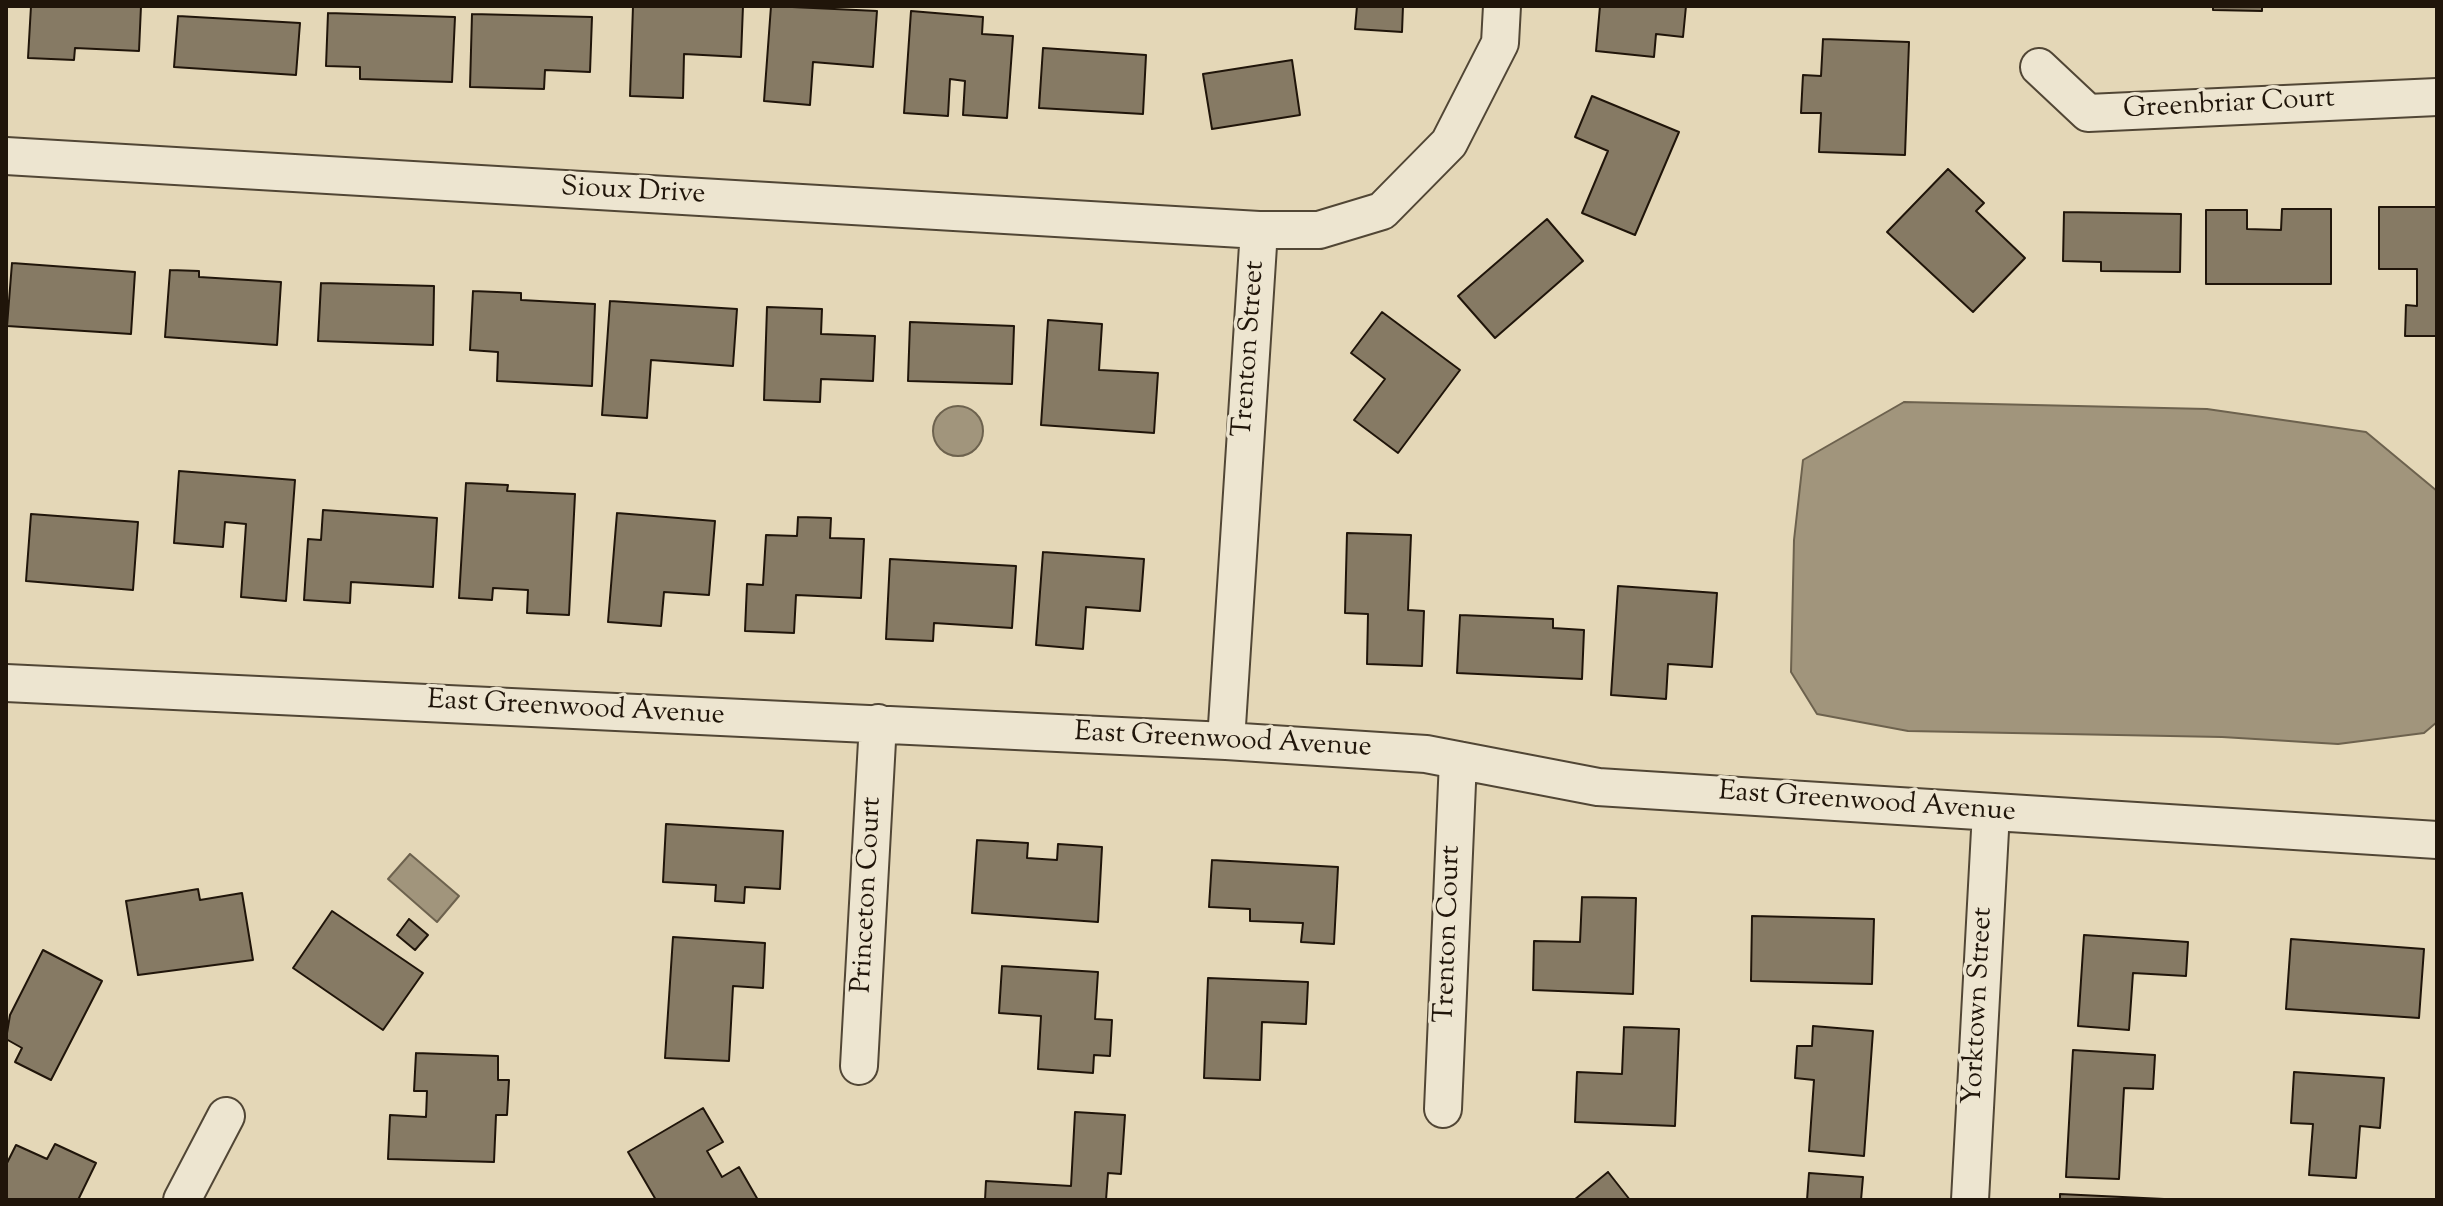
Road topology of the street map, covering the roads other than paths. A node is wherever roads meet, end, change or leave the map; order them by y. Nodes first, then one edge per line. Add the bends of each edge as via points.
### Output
1 (1502, 6) edge
2 (2039, 67) dead end
3 (2437, 97) edge
4 (6, 156) edge
5 (1259, 230) junction
6 (6, 683) edge
7 (878, 723) junction
8 (1226, 741) junction
9 (1458, 760) junction
10 (1991, 812) junction
11 (2437, 840) edge
12 (859, 1066) dead end
13 (1443, 1109) dead end
14 (226, 1116) dead end
15 (182, 1200) edge
16 (1970, 1200) edge

1 - 5 street, Trenton Street via 1500,43 1449,143 1382,211 1319,230
2 - 3 street, Greenbriar Court via 2088,113
4 - 5 street, Sioux Drive
5 - 8 street, Trenton Street
6 - 7 street, East Greenwood Avenue
7 - 8 street, East Greenwood Avenue
7 - 12 street, Princeton Court
8 - 9 street, East Greenwood Avenue
9 - 10 street, East Greenwood Avenue via 1598,787
9 - 13 street, Trenton Court
10 - 11 street, East Greenwood Avenue
10 - 16 street, Yorktown Street
14 - 15 street

